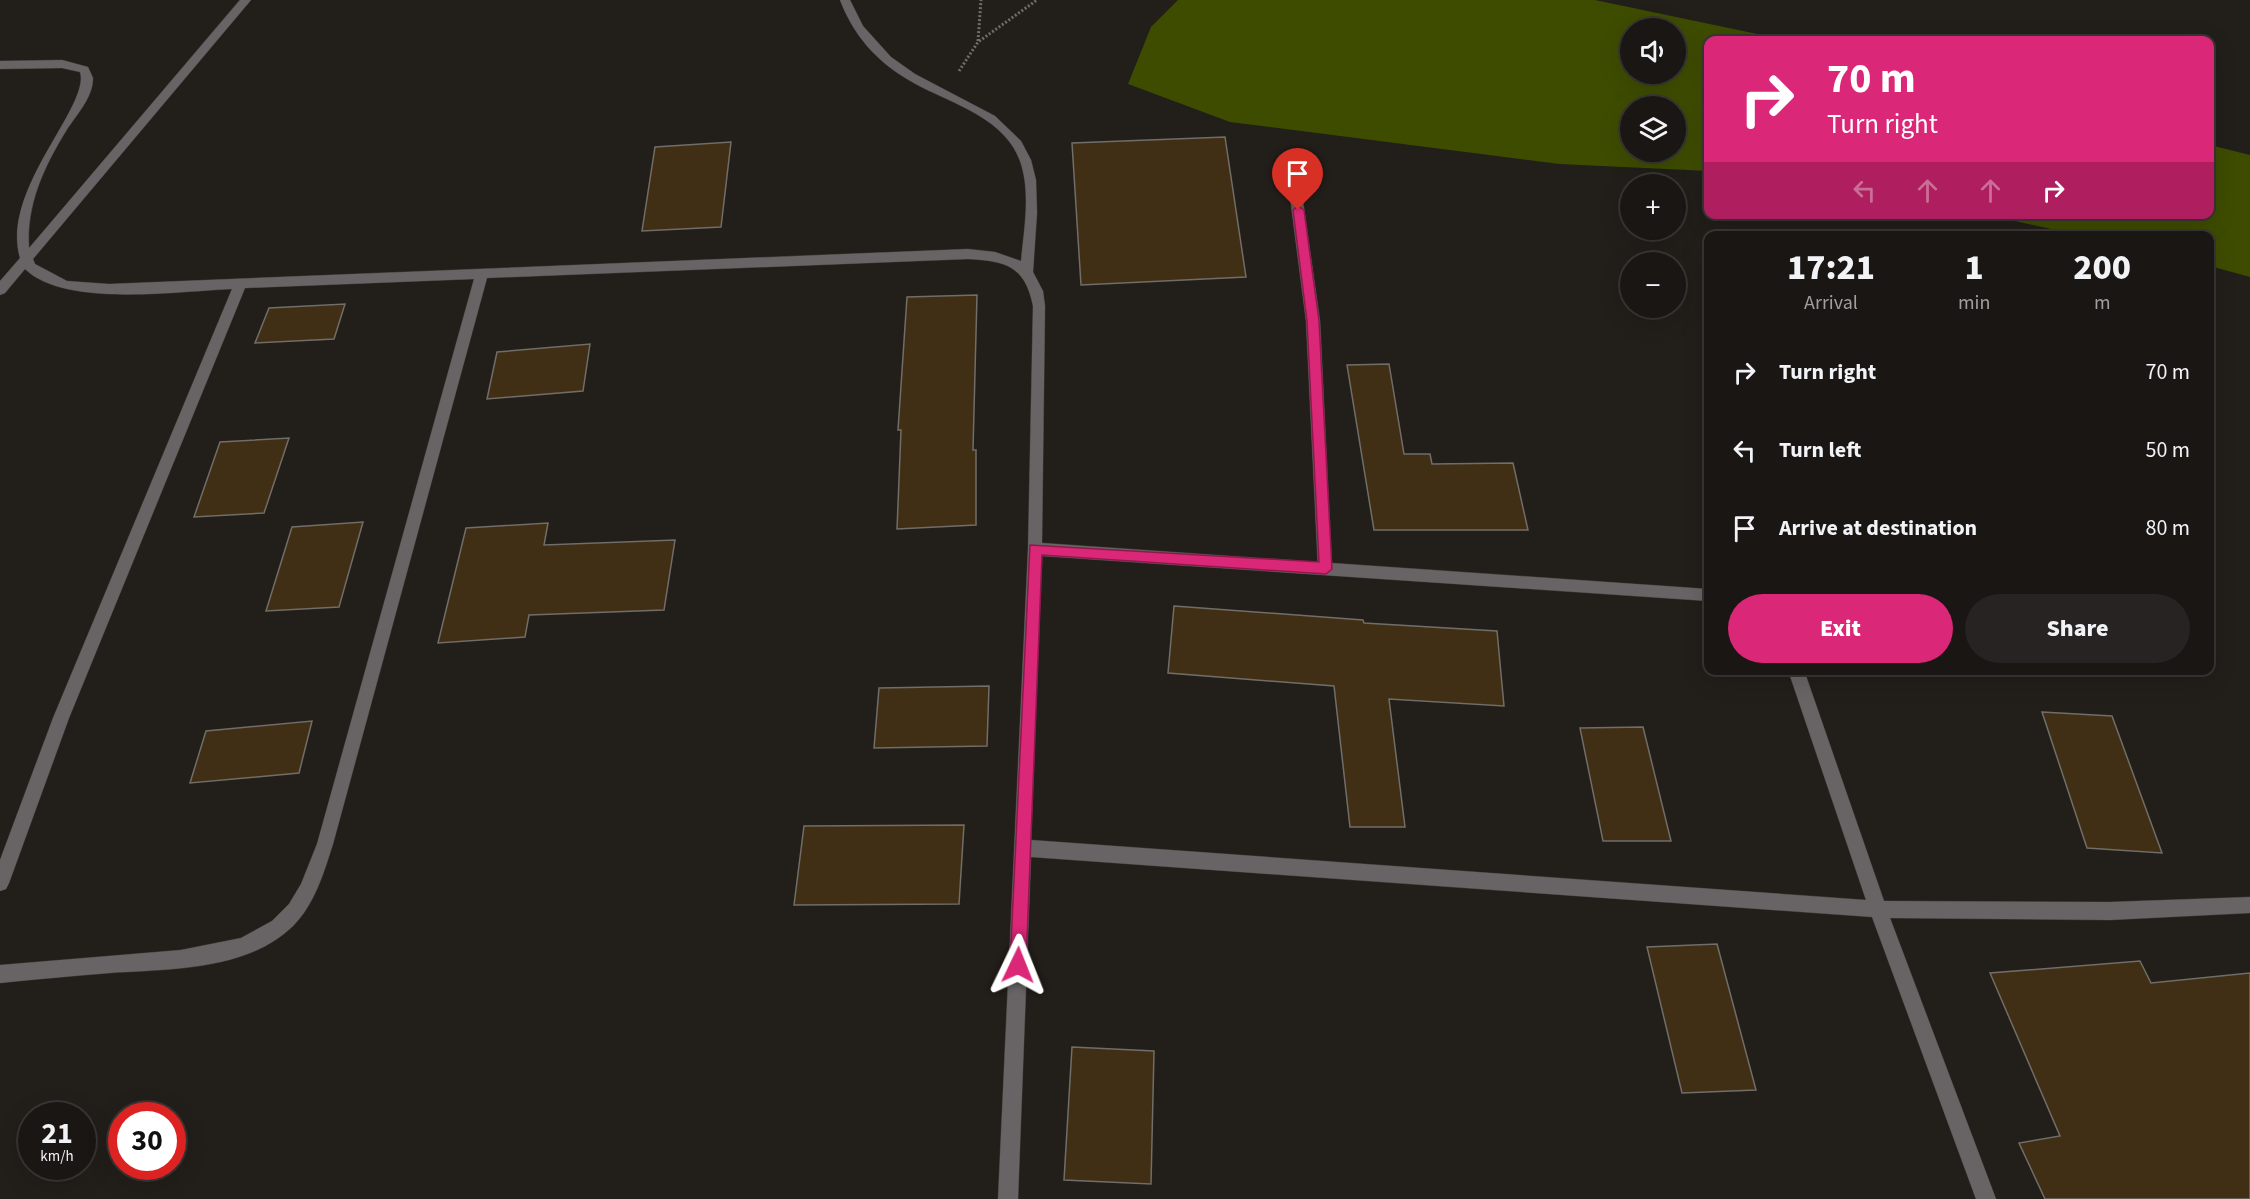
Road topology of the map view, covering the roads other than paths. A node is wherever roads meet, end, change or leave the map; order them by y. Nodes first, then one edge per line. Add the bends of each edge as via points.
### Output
1 (246, 0) edge
2 (845, 0) edge
3 (0, 65) edge
4 (1292, 166) dead end
5 (23, 260) junction
6 (1026, 272) junction
7 (482, 273) junction
8 (240, 284) junction
9 (0, 290) edge
10 (1035, 549) junction
11 (1326, 569) junction
12 (1704, 595) edge
13 (1798, 675) edge
14 (1023, 848) junction
15 (0, 883) edge
16 (2250, 905) edge
17 (1878, 909) junction
18 (0, 974) edge
19 (1008, 1199) edge
20 (1986, 1199) edge

1 - 5 street
2 - 6 street via 851,20 880,54 914,78 989,116 1012,135 1030,180
3 - 5 street via 62,64 84,69 88,76 80,101 21,192 13,215 12,238
4 - 11 street via 1313,321
5 - 8 street via 40,275 70,287
5 - 9 street
6 - 7 street via 992,255 968,254
6 - 10 street via 1034,280 1040,306
7 - 8 street
7 - 18 street via 325,844 298,906 279,927 204,957
8 - 15 street via 61,718
10 - 11 street
10 - 14 street
11 - 12 street
13 - 17 street
14 - 17 street
14 - 19 street
16 - 17 street via 2110,911
17 - 20 street

